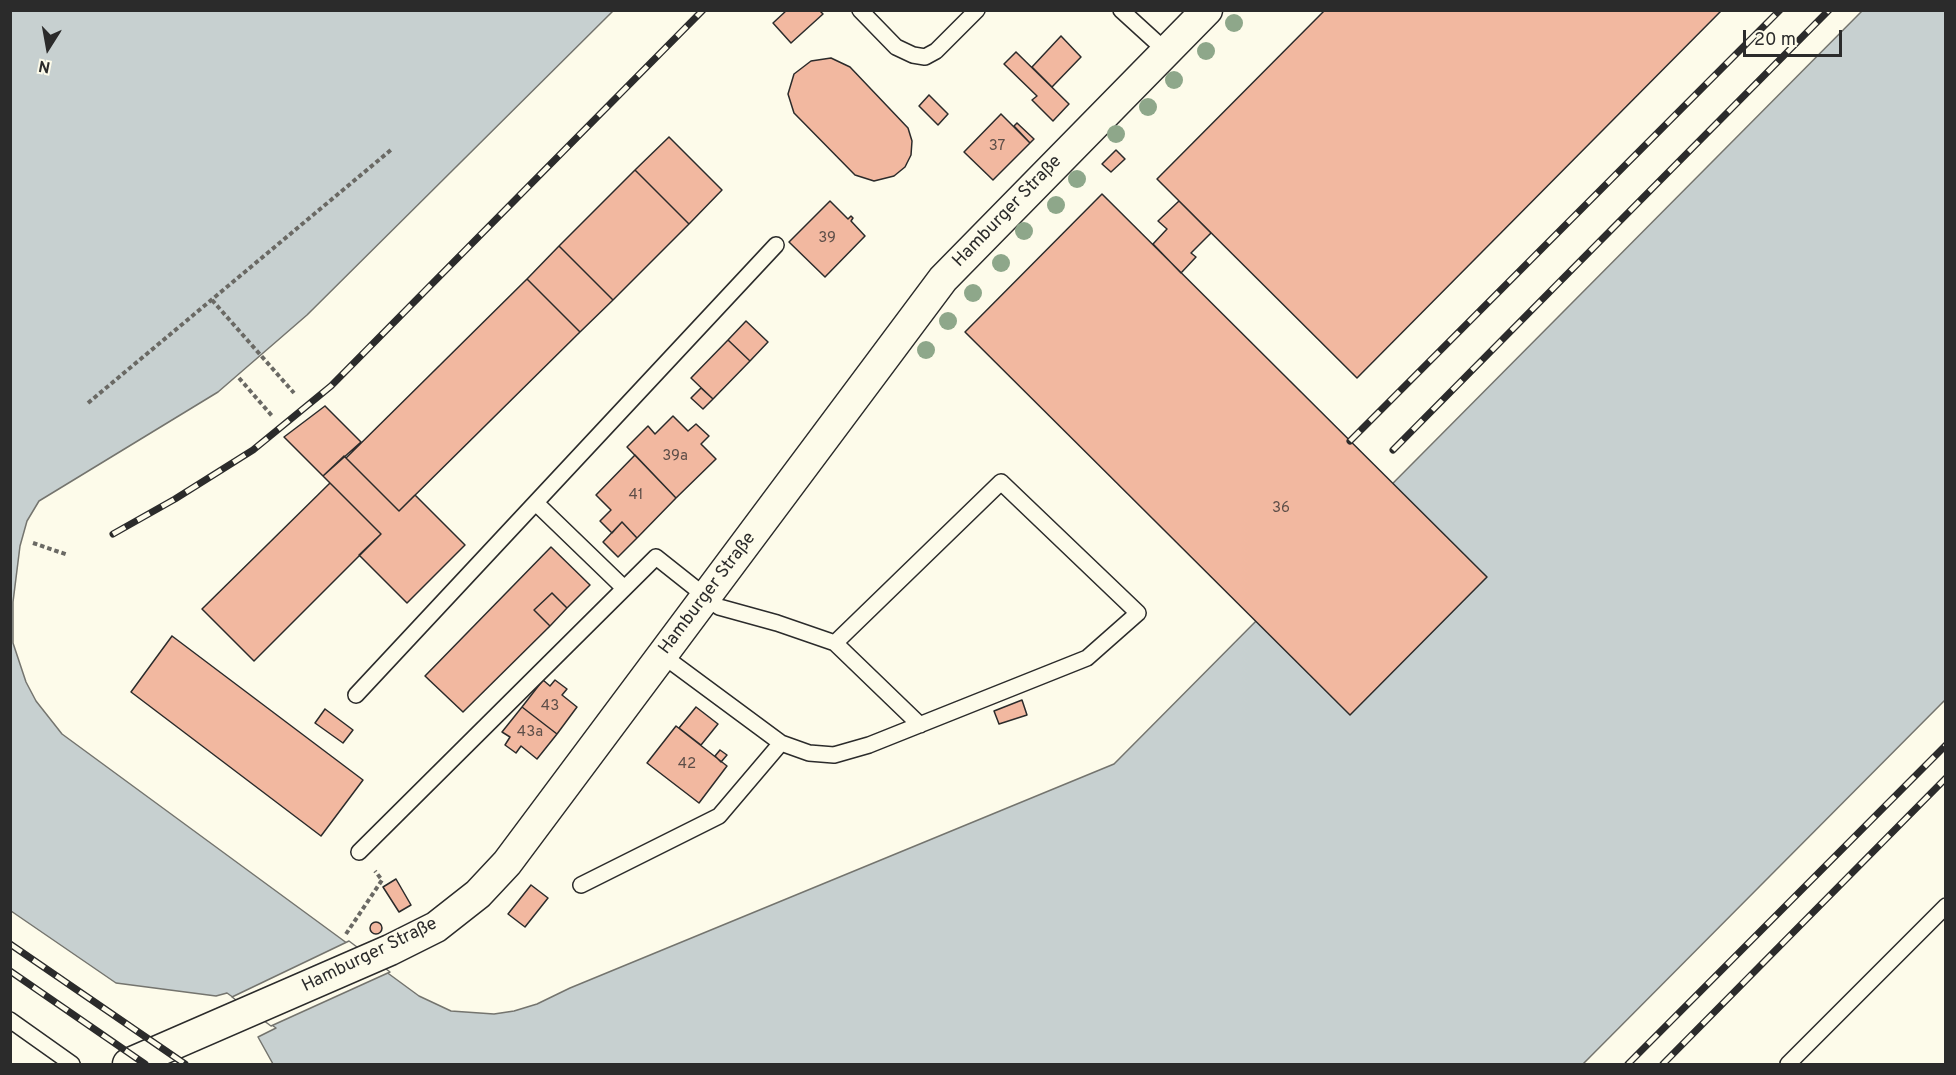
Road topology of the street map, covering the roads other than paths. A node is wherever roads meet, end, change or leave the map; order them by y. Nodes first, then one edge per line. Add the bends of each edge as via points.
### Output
1 (860, 10) edge
2 (977, 10) edge
3 (1121, 10) edge
4 (1207, 10) edge
5 (1166, 51) junction
6 (776, 245) dead end
7 (536, 503) junction
8 (624, 588) junction
9 (706, 596) junction
10 (835, 643) junction
11 (662, 655) junction
12 (356, 695) dead end
13 (920, 725) junction
14 (782, 743) junction
15 (359, 852) dead end
16 (581, 885) dead end
17 (1946, 906) edge
18 (10, 1020) edge
19 (72, 1065) edge
20 (128, 1065) edge
21 (1788, 1065) edge

1 - 2 lane via 896,47 926,57
3 - 5 lane
4 - 5 street, Hamburger Straße
5 - 9 street, Hamburger Straße via 943,279
6 - 7 lane
7 - 8 lane
7 - 12 lane
8 - 9 lane via 656,557
8 - 15 lane
9 - 10 lane via 719,607
9 - 11 street, Hamburger Straße
10 - 13 lane
10 - 13 lane via 1001,482 1138,613 1087,658
11 - 14 lane
11 - 20 street, Hamburger Straße via 507,863 478,894 436,927
13 - 14 lane via 834,755 809,753
14 - 16 lane via 719,816
17 - 21 lane
18 - 19 lane

